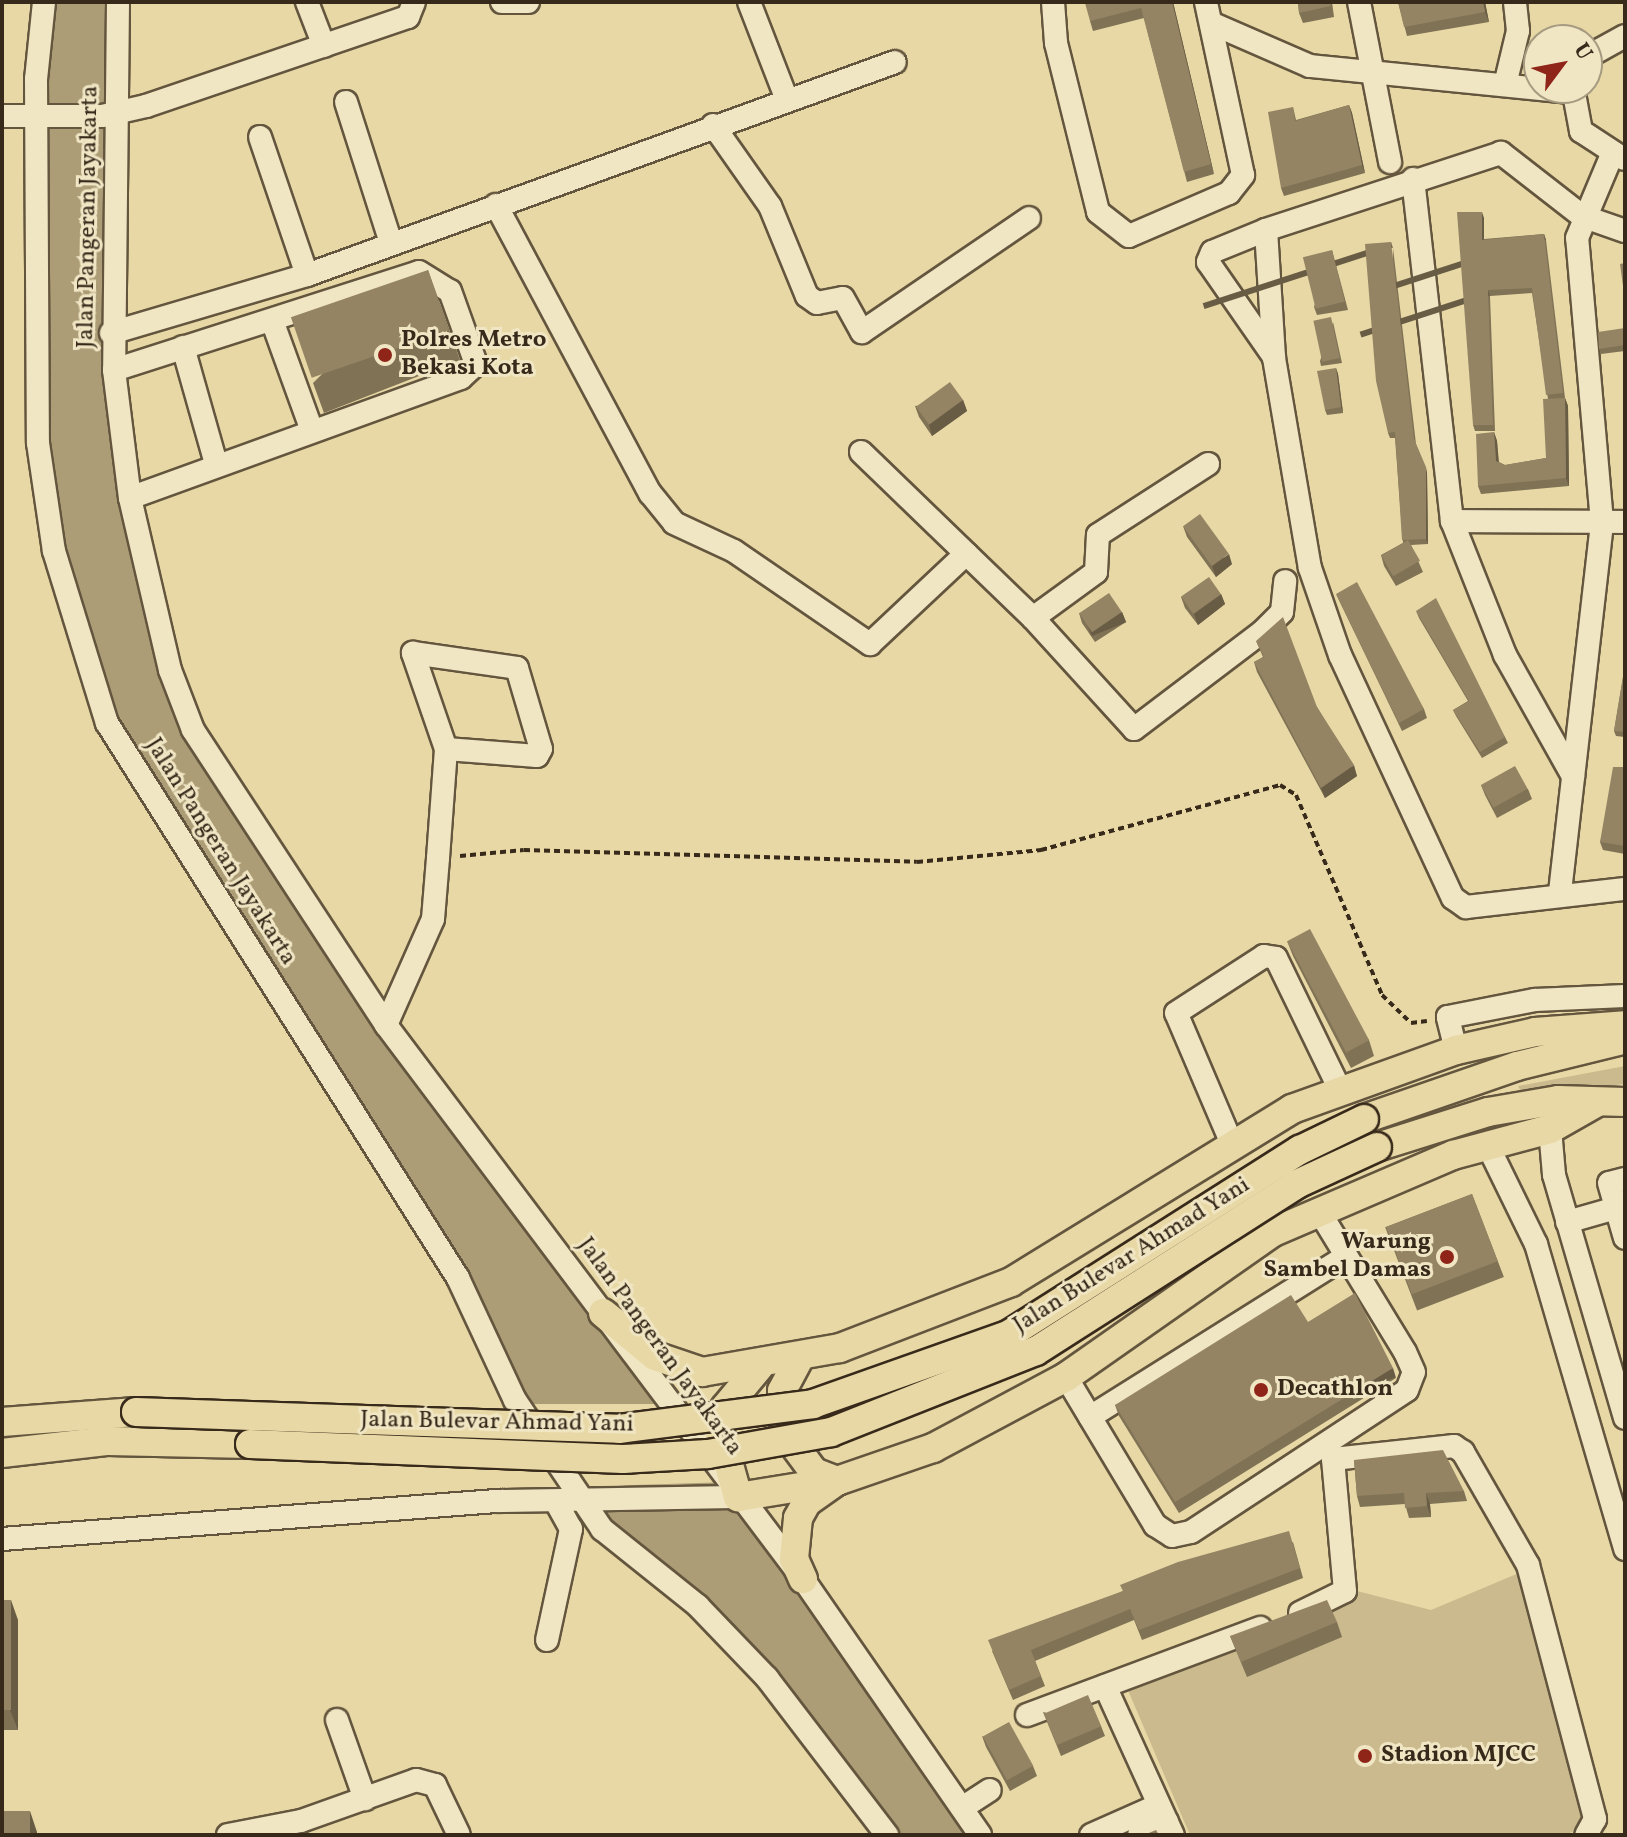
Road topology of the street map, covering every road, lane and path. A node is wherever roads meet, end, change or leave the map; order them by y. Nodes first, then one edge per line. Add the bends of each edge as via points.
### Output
1 (44, 2) edge
2 (118, 2) edge
3 (307, 2) edge
4 (414, 2) edge
5 (502, 2) edge
6 (528, 2) edge
7 (749, 2) edge
8 (1053, 2) edge
9 (1359, 2) edge
10 (1515, 2) edge
11 (1209, 13) edge
12 (1625, 36) edge
13 (324, 46) junction
14 (1603, 48) edge
15 (895, 62) dead end
16 (1374, 76) junction
17 (1505, 85) junction
18 (1523, 86) edge
19 (787, 100) junction
20 (346, 102) dead end
21 (1575, 104) edge
22 (109, 115) junction
23 (2, 116) edge
24 (42, 116) junction
25 (713, 125) junction
26 (260, 137) dead end
27 (1618, 158) edge
28 (1390, 162) dead end
29 (1413, 179) junction
30 (496, 205) junction
31 (1582, 216) junction
32 (1029, 218) dead end
33 (1266, 230) junction
34 (1625, 231) edge
35 (391, 243) junction
36 (307, 275) junction
37 (273, 323) junction
38 (111, 333) junction
39 (183, 347) junction
40 (1274, 358) junction
41 (114, 370) junction
42 (312, 431) junction
43 (861, 452) dead end
44 (216, 464) junction
45 (1208, 464) dead end
46 (130, 498) junction
47 (1452, 521) junction
48 (1614, 522) edge
49 (966, 554) junction
50 (1285, 581) dead end
51 (1033, 618) junction
52 (446, 749) junction
53 (1573, 776) junction
54 (438, 858) junction
55 (1625, 889) edge
56 (1560, 892) junction
57 (1625, 996) edge
58 (1448, 1017) junction
59 (386, 1025) junction
60 (1625, 1025) edge
61 (1625, 1039) edge
62 (1456, 1050) junction
63 (1340, 1090) junction
64 (1625, 1102) edge
65 (1596, 1103) junction
66 (1550, 1129) junction
67 (1232, 1144) junction
68 (1487, 1144) junction
69 (1625, 1179) edge
70 (1616, 1208) junction
71 (1320, 1213) junction
72 (1567, 1222) junction
73 (1625, 1238) edge
74 (1345, 1257) junction
75 (603, 1313) junction
76 (800, 1357) junction
77 (759, 1367) junction
78 (1066, 1377) junction
79 (1090, 1417) junction
80 (1625, 1418) edge
81 (2, 1422) edge
82 (2, 1453) edge
83 (837, 1481) junction
84 (726, 1499) junction
85 (556, 1502) junction
86 (585, 1503) junction
87 (2, 1539) edge
88 (1625, 1549) edge
89 (803, 1579) junction
90 (547, 1640) dead end
91 (1105, 1686) junction
92 (1027, 1715) dead end
93 (337, 1720) dead end
94 (990, 1790) dead end
95 (365, 1799) junction
96 (962, 1808) junction
97 (1166, 1821) edge
98 (228, 1835) edge
99 (459, 1835) edge
100 (887, 1835) edge
101 (980, 1835) edge
102 (1091, 1835) edge
103 (1139, 1835) edge
104 (1586, 1835) edge

1 - 24 street, Jalan Pangeran Jayakarta
2 - 22 street, Jalan Pangeran Jayakarta
3 - 13 street
4 - 13 street via 408,17
5 - 6 street
7 - 19 street
8 - 11 street via 1056,43 1098,212 1129,236 1229,193 1243,175
9 - 16 street
10 - 17 street via 1518,31
11 - 16 street via 1280,58
12 - 14 street
13 - 22 street
15 - 19 street
16 - 17 street
16 - 28 street
17 - 18 street
19 - 25 street
20 - 35 street
21 - 27 street via 1581,131
22 - 24 street
22 - 38 street, Jalan Pangeran Jayakarta
23 - 24 street
24 - 86 street, Jalan Pangeran Jayakarta via 44,495 82,659 107,723 458,1278 515,1400
25 - 30 street
25 - 32 street via 770,206 807,296 817,303 843,298 862,332
26 - 36 street
27 - 31 street
29 - 31 street via 1501,153
29 - 33 street
29 - 47 street
30 - 35 street
30 - 49 street via 650,493 674,523 734,551 870,644
31 - 34 street
31 - 48 street via 1577,267
33 - 40 street
33 - 40 street via 1212,252 1208,262
35 - 36 street
36 - 38 street
37 - 39 street
37 - 42 street
37 - 42 street via 419,272 450,291 476,364 470,371
38 - 41 street, Jalan Pangeran Jayakarta
39 - 41 street
39 - 44 street
40 - 56 street via 1323,613 1453,898 1466,907
41 - 46 street, Jalan Pangeran Jayakarta
42 - 44 street
43 - 49 street
44 - 46 street
45 - 51 street via 1098,535 1096,572
46 - 59 street, Jalan Pangeran Jayakarta via 170,670 193,730
47 - 48 street
47 - 53 street via 1505,655
48 - 53 street
49 - 51 street
50 - 51 street via 1282,612 1262,632 1134,729
52 - 52 street via 537,756 541,749 517,668 416,650 413,660
52 - 54 street
53 - 56 street
54 - 58 path via 524,850 917,862 1041,850 1280,785 1296,795 1382,995 1411,1023
54 - 59 street via 433,919
55 - 56 street
57 - 58 street via 1535,1000
58 - 62 street
59 - 75 street, Jalan Pangeran Jayakarta
60 - 62 main road via 1535,1032
61 - 81 main road, Jalan Bulevar Ahmad Yani, bridge via 1517,1066 1364,1119 1300,1150 1008,1335 813,1404 619,1429 136,1412
62 - 63 main road
63 - 67 main road
63 - 67 street via 1276,958 1264,956 1176,1013
64 - 65 main road, Jalan Bulevar Ahmad Yani
65 - 66 main road
65 - 82 main road, Jalan Bulevar Ahmad Yani, bridge via 1558,1100 1488,1112 1377,1147 1297,1184 1036,1351 831,1432 623,1459 108,1441
66 - 68 main road
66 - 72 street
67 - 76 main road via 1011,1282 878,1337
68 - 71 main road
68 - 88 street via 1536,1244
69 - 70 street via 1609,1183
70 - 72 street
70 - 73 street
71 - 74 street
71 - 78 main road via 1236,1256
72 - 80 street
74 - 79 street
74 - 79 street via 1405,1352 1414,1372 1407,1390 1191,1532 1172,1536 1155,1525
75 - 77 main road via 678,1367
75 - 84 street, Jalan Pangeran Jayakarta
76 - 77 main road
76 - 83 main road via 782,1391 785,1433 814,1472
77 - 84 main road via 725,1408 719,1429
78 - 79 street
78 - 83 main road via 933,1448
83 - 84 main road
83 - 89 main road via 807,1502 798,1518 794,1559
84 - 86 street
84 - 89 street, Jalan Pangeran Jayakarta
85 - 86 street
85 - 87 street
85 - 90 street via 571,1529
86 - 100 street, Jalan Pangeran Jayakarta via 602,1529 698,1606 767,1678
89 - 96 street, Jalan Pangeran Jayakarta
91 - 92 street
91 - 97 street
91 - 104 street via 1340,1598 1333,1459 1454,1446 1528,1565 1595,1819
93 - 95 street
94 - 96 street
95 - 98 street
95 - 99 street via 426,1780 448,1804
96 - 101 street, Jalan Pangeran Jayakarta
97 - 102 street
97 - 103 street

